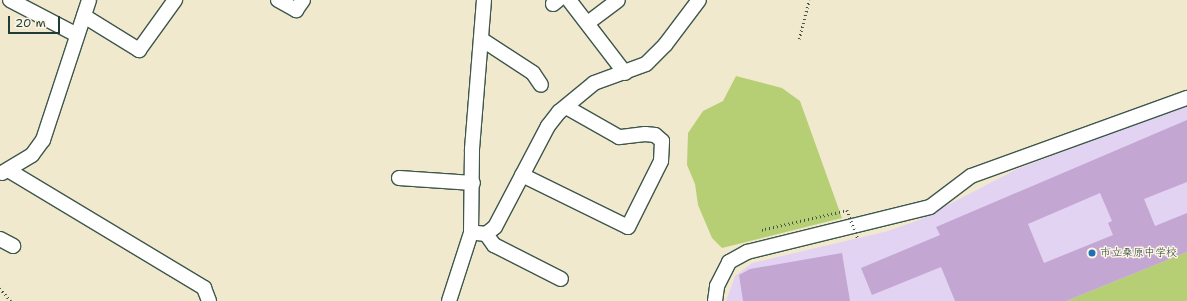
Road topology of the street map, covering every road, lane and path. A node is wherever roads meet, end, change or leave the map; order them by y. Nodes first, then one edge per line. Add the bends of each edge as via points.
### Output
1 (10, 0) edge
2 (90, 0) edge
3 (175, 0) edge
4 (278, 0) edge
5 (303, 0) edge
6 (484, 0) edge
7 (569, 0) edge
8 (618, 0) edge
9 (699, 0) edge
10 (809, 0) edge
11 (84, 16) junction
12 (589, 22) junction
13 (75, 34) junction
14 (481, 39) junction
15 (799, 39) dead end
16 (625, 73) junction
17 (541, 85) dead end
18 (1187, 98) edge
19 (566, 107) junction
20 (4, 172) edge
21 (522, 175) junction
22 (399, 178) dead end
23 (473, 184) junction
24 (764, 229) dead end
25 (471, 233) junction
26 (486, 234) junction
27 (0, 239) edge
28 (858, 239) dead end
29 (13, 246) dead end
30 (561, 279) dead end
31 (0, 288) edge
32 (11, 301) edge
33 (210, 301) edge
34 (449, 301) edge
35 (715, 301) edge

1 - 13 street
2 - 11 street
3 - 11 street via 139,50
4 - 5 street via 296,10
6 - 14 street
7 - 12 street
8 - 12 street
9 - 16 street via 665,46 646,64
10 - 15 path
11 - 13 street
12 - 16 street
13 - 20 street via 43,140 32,155
14 - 17 street via 533,73
14 - 23 street via 472,149
16 - 19 street via 594,83
18 - 35 street via 972,176 930,207 747,252 729,262 716,286
19 - 21 street via 548,126
19 - 21 street via 619,138 650,135 662,141 661,161 628,227
20 - 33 street via 204,288
21 - 26 street via 495,226
22 - 23 street
23 - 25 street
24 - 28 path, bridge via 847,210
25 - 26 street
25 - 34 street
26 - 30 street via 494,244
27 - 29 street
31 - 32 path

